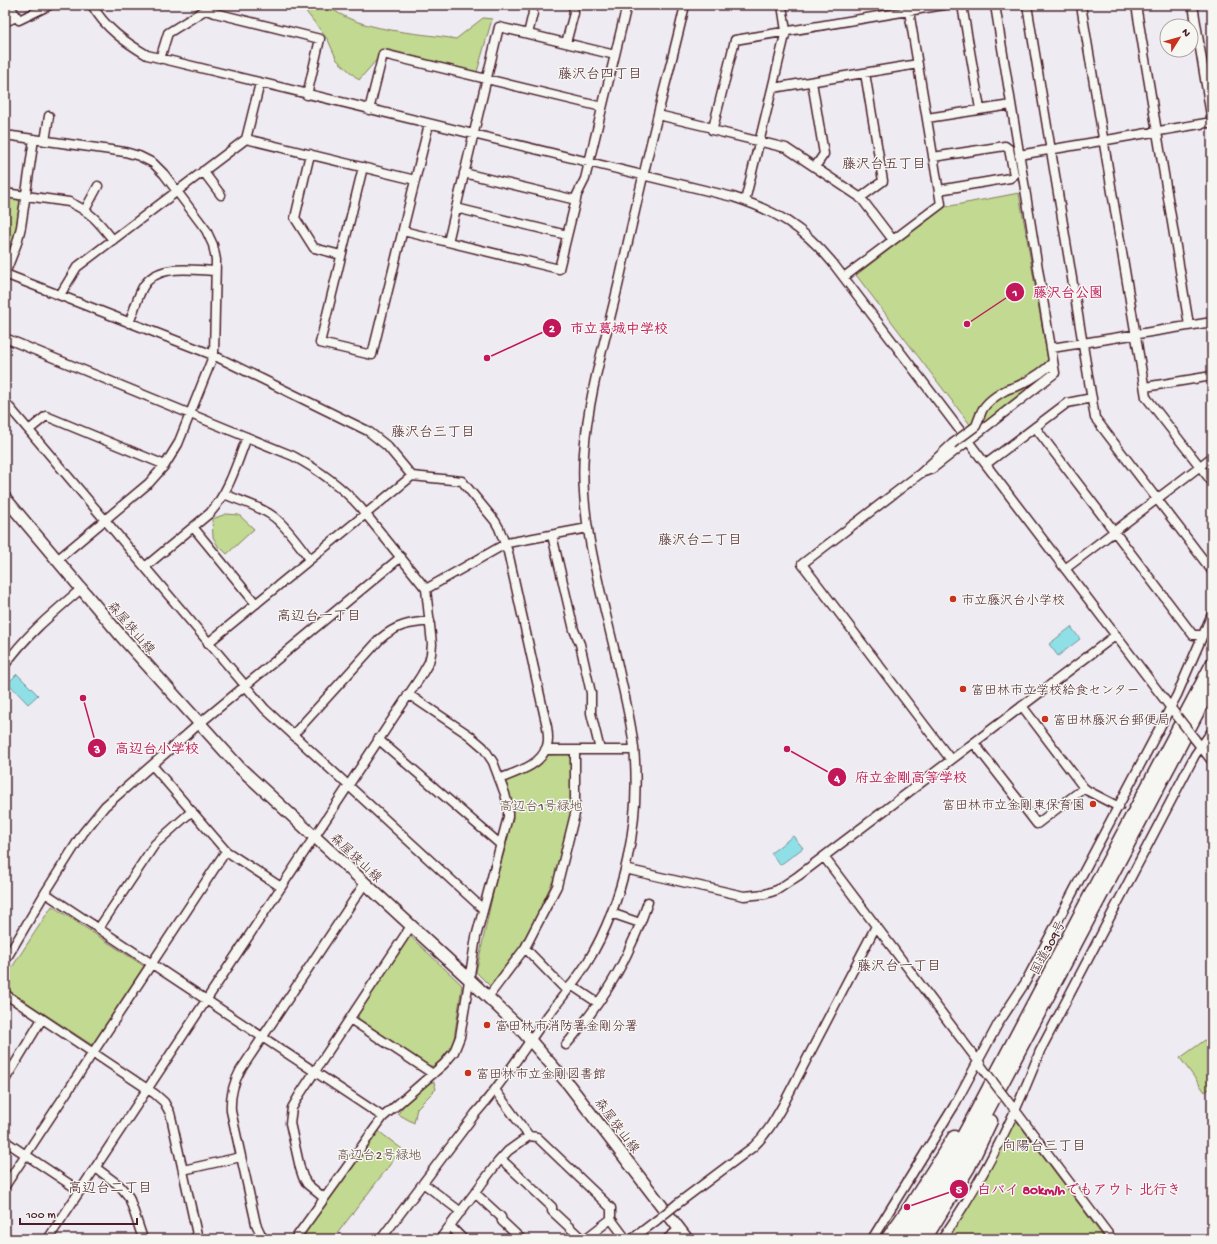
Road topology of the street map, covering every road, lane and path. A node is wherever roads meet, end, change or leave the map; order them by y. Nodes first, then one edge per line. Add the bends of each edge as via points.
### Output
1 (10, 5) edge
2 (50, 5) edge
3 (92, 5) edge
4 (532, 5) edge
5 (573, 5) edge
6 (627, 5) edge
7 (685, 5) edge
8 (782, 5) edge
9 (944, 5) edge
10 (962, 5) edge
11 (995, 5) edge
12 (1027, 5) edge
13 (1081, 5) edge
14 (1136, 5) edge
15 (1193, 5) edge
16 (216, 9) edge
17 (909, 11) junction
18 (16, 16) junction
19 (5, 22) edge
20 (786, 31) junction
21 (528, 34) junction
22 (566, 43) junction
23 (615, 55) junction
24 (160, 59) junction
25 (918, 64) junction
26 (864, 73) junction
27 (486, 79) junction
28 (812, 82) junction
29 (260, 83) junction
30 (773, 88) junction
31 (306, 94) junction
32 (1011, 105) junction
33 (602, 107) junction
34 (980, 109) junction
35 (369, 110) junction
36 (658, 115) junction
37 (48, 116) dead end
38 (927, 118) junction
39 (1212, 123) edge
40 (429, 124) junction
41 (713, 128) junction
42 (1157, 131) junction
43 (5, 135) edge
44 (473, 135) junction
45 (34, 139) junction
46 (246, 139) junction
47 (1104, 140) junction
48 (45, 141) junction
49 (760, 142) junction
50 (1051, 149) junction
51 (310, 154) junction
52 (1019, 155) junction
53 (933, 157) junction
54 (589, 163) junction
55 (363, 167) junction
56 (815, 167) junction
57 (203, 171) junction
58 (464, 173) junction
59 (643, 176) junction
60 (415, 180) junction
61 (98, 186) dead end
62 (939, 190) junction
63 (177, 191) junction
64 (5, 193) edge
65 (221, 195) dead end
66 (26, 196) junction
67 (860, 198) junction
68 (576, 200) junction
69 (745, 201) junction
70 (456, 208) junction
71 (85, 210) junction
72 (403, 231) junction
73 (567, 234) junction
74 (113, 240) junction
75 (893, 240) junction
76 (448, 242) junction
77 (341, 255) junction
78 (215, 271) junction
79 (5, 274) edge
80 (844, 277) junction
81 (60, 295) junction
82 (129, 322) junction
83 (1212, 322) edge
84 (1189, 325) junction
85 (1136, 334) junction
86 (5, 338) edge
87 (1083, 343) junction
88 (1052, 348) junction
89 (213, 356) junction
90 (1053, 362) junction
91 (1212, 376) edge
92 (1145, 387) junction
93 (1092, 398) junction
94 (5, 402) edge
95 (190, 414) junction
96 (1035, 427) junction
97 (29, 430) junction
98 (247, 437) junction
99 (969, 442) junction
100 (1212, 457) edge
101 (986, 464) junction
102 (165, 465) junction
103 (1200, 466) junction
104 (921, 473) junction
105 (412, 476) junction
106 (1212, 482) edge
107 (224, 494) junction
108 (5, 498) edge
109 (1157, 499) junction
110 (366, 514) junction
111 (105, 520) junction
112 (193, 527) junction
113 (588, 528) junction
114 (1114, 532) junction
115 (552, 535) junction
116 (505, 544) junction
117 (401, 558) junction
118 (310, 559) junction
119 (57, 560) junction
120 (145, 568) junction
121 (1065, 569) junction
122 (1212, 571) edge
123 (81, 589) junction
124 (426, 590) junction
125 (256, 604) junction
126 (1212, 614) edge
127 (430, 620) junction
128 (1116, 635) junction
129 (1202, 635) junction
130 (208, 643) junction
131 (1212, 664) edge
132 (5, 665) edge
133 (1212, 685) edge
134 (245, 686) junction
135 (408, 694) junction
136 (1022, 706) junction
137 (1171, 707) junction
138 (199, 724) junction
139 (1212, 731) edge
140 (293, 735) junction
141 (378, 740) junction
142 (974, 743) junction
143 (1201, 747) junction
144 (545, 750) junction
145 (575, 750) junction
146 (600, 750) junction
147 (634, 750) junction
148 (951, 760) junction
149 (1212, 761) edge
150 (152, 766) junction
151 (499, 779) junction
152 (348, 786) junction
153 (1084, 788) junction
154 (1119, 807) junction
155 (192, 811) junction
156 (314, 837) junction
157 (501, 845) junction
158 (226, 851) junction
159 (824, 857) junction
160 (625, 869) junction
161 (365, 883) junction
162 (281, 887) junction
163 (45, 893) junction
164 (648, 902) dead end
165 (483, 909) junction
166 (611, 913) junction
167 (640, 923) junction
168 (411, 926) junction
169 (876, 926) junction
170 (99, 928) junction
171 (525, 948) junction
172 (5, 961) edge
173 (151, 963) junction
174 (469, 979) junction
175 (569, 988) junction
176 (5, 994) edge
177 (488, 997) junction
178 (206, 999) junction
179 (598, 1003) junction
180 (1029, 1012) junction
181 (350, 1018) junction
182 (42, 1019) junction
183 (263, 1037) junction
184 (530, 1040) junction
185 (566, 1045) dead end
186 (1021, 1048) junction
187 (94, 1053) junction
188 (980, 1064) junction
189 (315, 1071) junction
190 (433, 1074) junction
191 (5, 1080) edge
192 (148, 1089) junction
193 (495, 1090) junction
194 (1013, 1107) junction
195 (383, 1117) junction
196 (529, 1136) junction
197 (5, 1141) edge
198 (26, 1155) junction
199 (241, 1157) junction
200 (501, 1159) junction
201 (96, 1168) junction
202 (183, 1170) junction
203 (423, 1184) junction
204 (5, 1186) edge
205 (80, 1191) junction
206 (475, 1193) junction
207 (324, 1198) junction
208 (460, 1212) junction
209 (611, 1220) junction
210 (450, 1226) junction
211 (679, 1229) junction
212 (48, 1239) edge
213 (143, 1239) edge
214 (198, 1239) edge
215 (263, 1239) edge
216 (295, 1239) edge
217 (381, 1239) edge
218 (440, 1239) edge
219 (463, 1239) edge
220 (521, 1239) edge
221 (582, 1239) edge
222 (585, 1239) edge
223 (626, 1239) edge
224 (632, 1239) edge
225 (667, 1239) edge
226 (687, 1239) edge
227 (872, 1239) edge
228 (887, 1239) edge
229 (900, 1239) edge
230 (912, 1239) edge
231 (925, 1239) edge
232 (942, 1239) edge
233 (1112, 1239) edge

1 - 18 street
2 - 18 street via 19,20
3 - 24 street via 101,20 114,33 147,55
4 - 21 street via 533,13
5 - 22 street via 574,13
6 - 23 street
7 - 36 street
8 - 20 street
9 - 17 street
10 - 34 street
11 - 32 street
12 - 50 street
13 - 47 street
14 - 42 street
15 - 39 street
16 - 24 street via 205,10 168,33
16 - 31 street via 320,39
17 - 20 street
17 - 25 street
18 - 19 street
20 - 30 street
20 - 41 street via 734,40
21 - 22 street
21 - 27 street via 499,27
22 - 23 street
23 - 33 street
24 - 29 street
25 - 26 street
25 - 38 street
26 - 28 street
26 - 67 street via 883,181
27 - 33 street
27 - 35 street via 383,54
27 - 44 street
28 - 30 street
28 - 56 street via 824,154
29 - 31 street
29 - 46 street
30 - 49 street
31 - 35 street
32 - 34 street
32 - 52 street
33 - 54 street
34 - 38 street
35 - 40 street
36 - 41 street
36 - 59 street
37 - 48 street
38 - 53 street
39 - 42 street
40 - 44 street
40 - 60 street
41 - 49 street via 712,130
42 - 47 street
42 - 84 street
43 - 45 street
44 - 54 street
44 - 58 street
45 - 48 street
45 - 66 street
46 - 51 street
46 - 57 street
47 - 50 street
47 - 85 street
48 - 63 street via 140,156 153,163
49 - 56 street via 786,148
49 - 69 street
50 - 52 street
50 - 87 street
51 - 55 street
51 - 77 street via 295,218 314,248
52 - 88 street
53 - 62 street
53 - 62 street via 1005,146 1009,149 1014,175 1010,178
54 - 59 street
54 - 68 street
55 - 60 street
55 - 77 street
56 - 67 street
57 - 63 street
57 - 65 street
58 - 68 street
58 - 70 street
59 - 69 street
59 - 113 street via 589,407 584,456
60 - 72 street
61 - 71 street
62 - 75 street via 941,204
63 - 74 street
63 - 78 street via 206,230 213,245
64 - 66 street
66 - 71 street via 69,202
66 - 79 street via 19,236
67 - 75 street
68 - 73 street
69 - 80 street via 776,215 802,231
70 - 73 street
70 - 76 street
71 - 74 street
72 - 76 street
72 - 77 street via 372,355 320,343
73 - 76 street via 559,269
74 - 81 street via 77,267
75 - 80 street
78 - 82 street via 168,270 159,273 144,287
78 - 89 street
79 - 81 street
80 - 99 street
81 - 82 street
82 - 89 street
83 - 84 street
84 - 85 street
85 - 87 street
85 - 92 street
86 - 95 street
87 - 88 street
87 - 93 street
88 - 90 street
89 - 95 street
89 - 105 street via 368,431 387,446
90 - 99 street via 1056,373
90 - 104 street, bridge via 1038,375 1006,390 987,404 976,426
91 - 92 street
92 - 103 street via 1146,396
93 - 96 street via 1067,403
93 - 109 street via 1095,418
94 - 97 street
95 - 98 street
95 - 102 street via 178,444
96 - 101 street
96 - 114 street
97 - 102 street via 46,416
97 - 111 street
98 - 107 street
98 - 110 street via 317,469 340,486
99 - 101 street
99 - 104 street via 932,470
100 - 103 street
101 - 121 street
102 - 111 street
103 - 106 street
103 - 109 street
104 - 148 street via 802,564
105 - 110 street
105 - 116 street via 462,481 494,521
107 - 112 street via 210,513
107 - 118 street via 273,516
108 - 119 main road, 森屋狭山線
109 - 114 street
109 - 122 street
110 - 117 street
110 - 118 street
111 - 119 street
111 - 120 street
112 - 120 street
112 - 125 street
113 - 115 street
113 - 147 street via 629,714
114 - 121 street
114 - 129 street via 1193,635
115 - 116 street
115 - 146 street via 574,630 580,644
116 - 124 street
116 - 144 street via 548,727
117 - 124 street
117 - 134 street
118 - 125 street
119 - 123 main road, 森屋狭山線
120 - 130 street
121 - 128 street
123 - 132 street via 36,630
123 - 138 main road, 森屋狭山線
124 - 127 street
125 - 130 street
126 - 129 street
127 - 135 street via 431,654 425,669
127 - 140 street via 399,626 388,632
128 - 136 street
128 - 137 street
129 - 137 street
130 - 134 street
131 - 180 highway, 国道309号
133 - 186 highway, 国道309号
134 - 138 street
134 - 140 street
135 - 141 street
135 - 151 street via 477,741 488,754
136 - 142 street
136 - 153 street
137 - 143 street, bridge
137 - 154 street
138 - 150 street
138 - 156 main road, 森屋狭山線 via 239,767
139 - 143 street
140 - 152 street
141 - 152 street
141 - 157 street
142 - 148 street
142 - 153 street via 1036,824
143 - 149 street
143 - 194 street via 1040,1051 1024,1092
144 - 145 street
144 - 151 street via 533,764
145 - 146 street
145 - 171 street via 575,814 557,886
146 - 147 street
147 - 160 street via 635,808
148 - 159 street
150 - 155 street
150 - 163 street via 94,818
151 - 157 street via 508,806
152 - 156 street
152 - 165 street
153 - 154 street
154 - 188 street via 1025,983 998,1024
155 - 158 street
155 - 170 street via 155,844
156 - 161 main road, 森屋狭山線
156 - 162 street
157 - 165 street
158 - 162 street
158 - 173 street
159 - 160 street via 787,885 756,896 729,893
159 - 169 street
160 - 166 street
161 - 168 main road, 森屋狭山線
161 - 183 street
162 - 178 street
163 - 170 street
163 - 172 street
164 - 167 street
165 - 174 street
166 - 167 street
166 - 175 street via 588,962
167 - 179 street via 631,946
168 - 174 main road, 森屋狭山線
168 - 181 street
169 - 188 street
169 - 224 street, bridge via 766,1133 753,1147
170 - 173 street
171 - 175 street
171 - 177 street
173 - 178 street
173 - 187 street
174 - 177 main road, 森屋狭山線
174 - 190 street via 457,1045 449,1058
175 - 179 street
175 - 184 street
176 - 182 street
177 - 184 main road, 森屋狭山線
178 - 183 street
178 - 192 street
179 - 185 street
180 - 228 highway via 1004,1047 973,1106 933,1172
180 - 229 highway, 国道309号 via 945,1169
181 - 189 street
181 - 190 street
182 - 187 street
182 - 191 street
183 - 189 street
183 - 199 street via 236,1079 231,1095 231,1111
184 - 193 street
184 - 211 main road, 森屋狭山線 via 569,1085
186 - 230 highway, 国道309号 via 950,1179
186 - 231 highway via 969,1167
187 - 192 street
187 - 198 street
188 - 194 street, bridge
188 - 227 street
189 - 195 street
189 - 207 street via 292,1108 290,1122 303,1177 312,1190
190 - 195 street
192 - 201 street
192 - 202 street via 164,1102 170,1113
193 - 196 street
193 - 203 street
194 - 232 street via 991,1158
194 - 233 street
195 - 207 street
196 - 200 street
196 - 209 street via 537,1137 611,1208
197 - 198 street
198 - 204 street
198 - 205 street
199 - 202 street
199 - 215 street via 256,1224
200 - 206 street
200 - 221 street
201 - 205 street
201 - 213 street via 120,1186 128,1197
202 - 214 street
203 - 208 street
203 - 217 street
205 - 212 street
206 - 208 street
206 - 220 street
207 - 216 street
208 - 210 street
209 - 222 street
209 - 223 street
210 - 218 street
210 - 219 street
211 - 225 street
211 - 226 main road, 森屋狭山線

